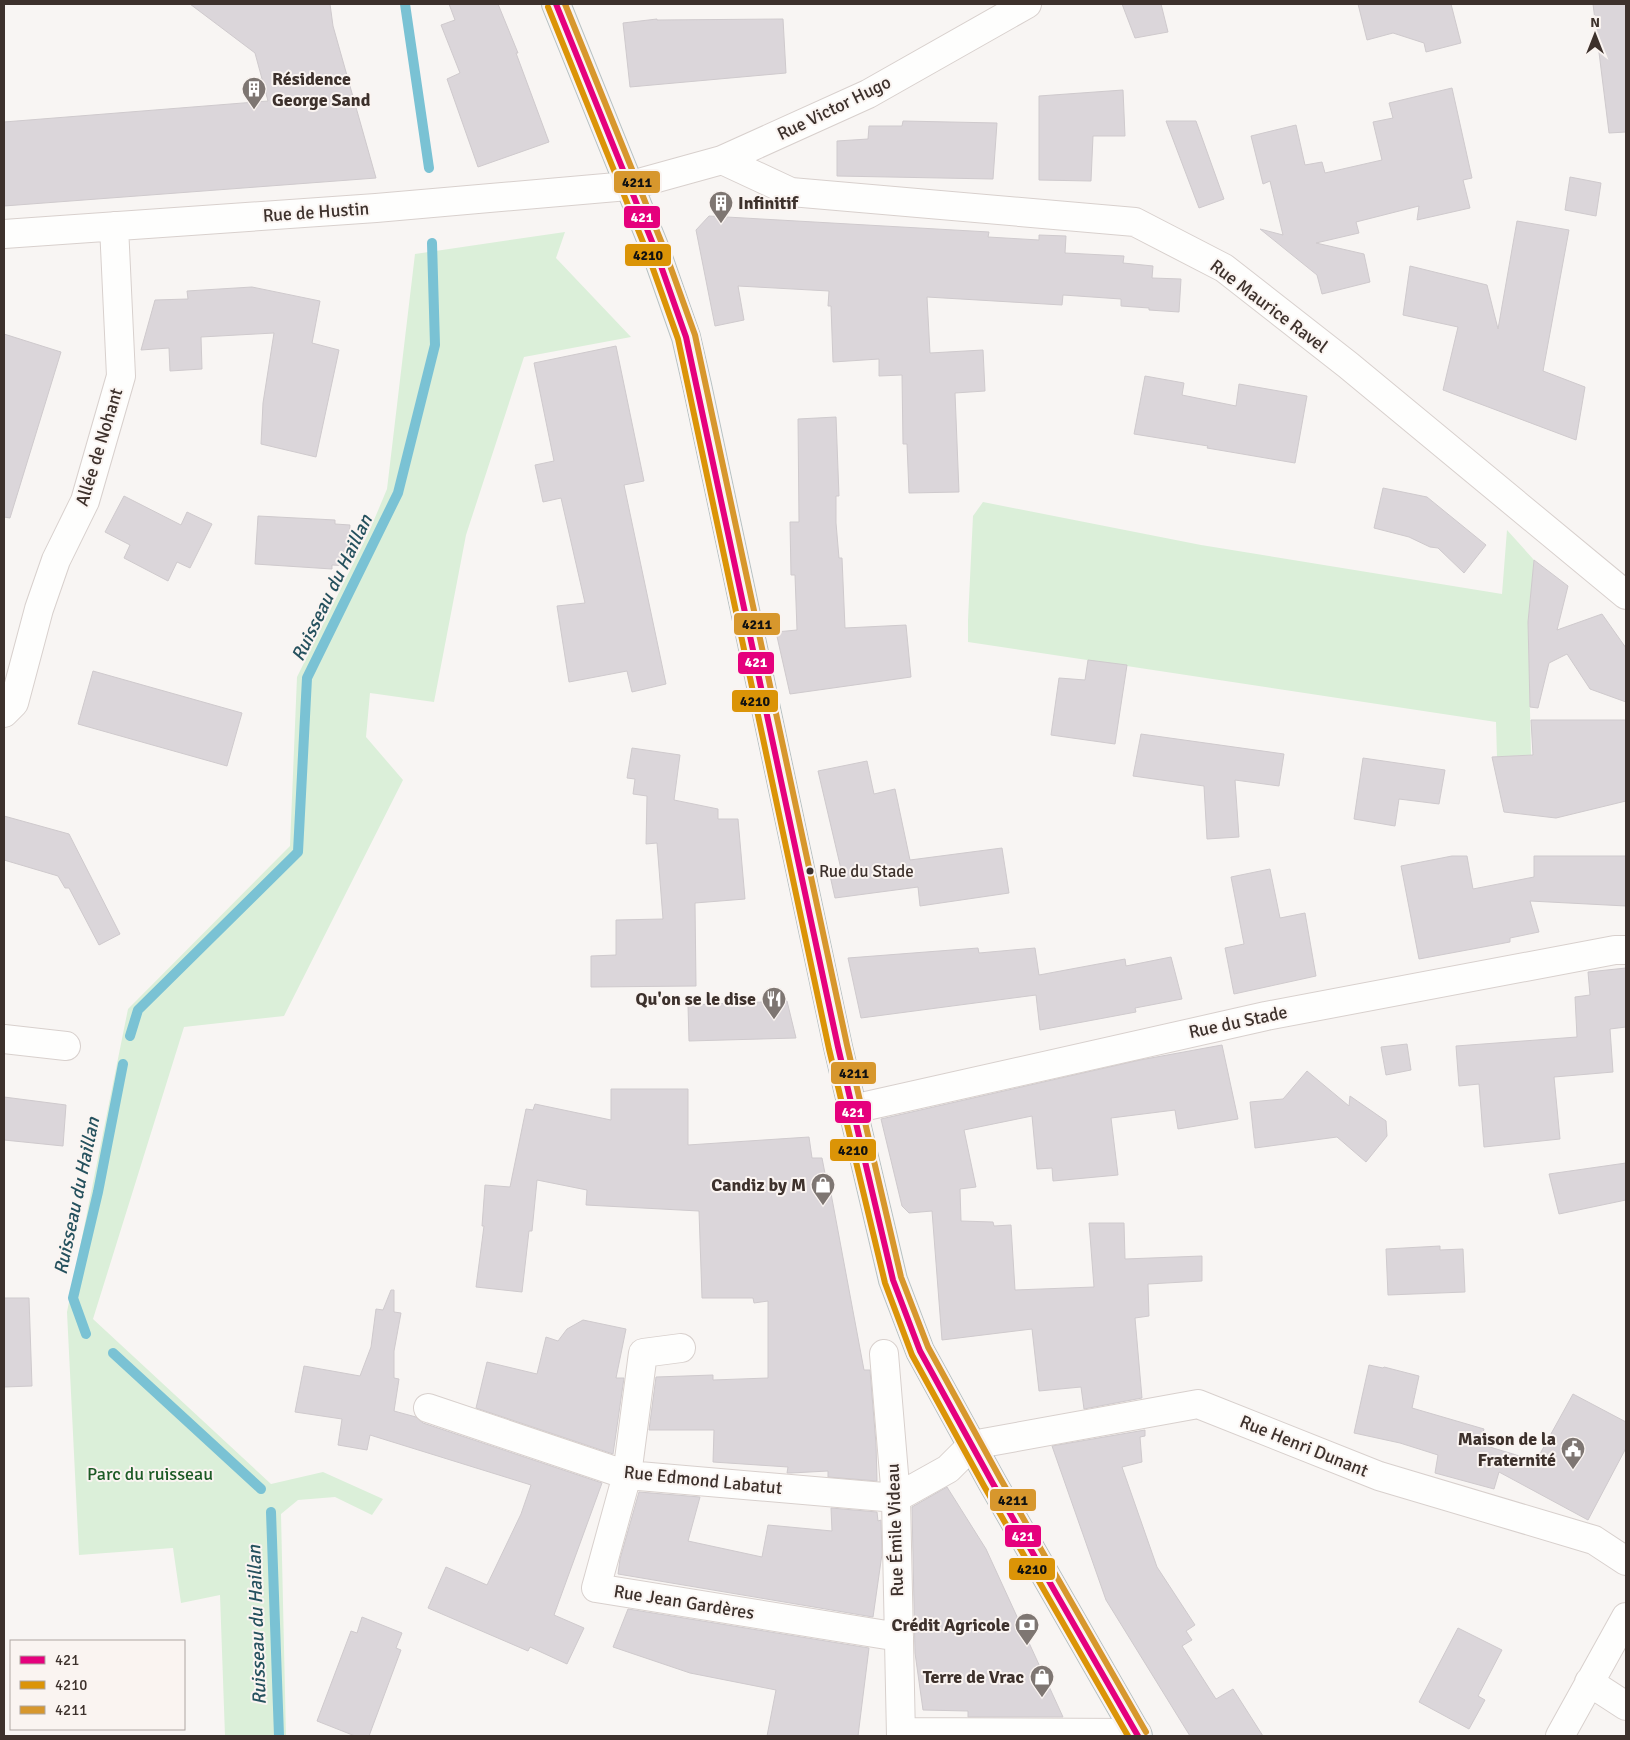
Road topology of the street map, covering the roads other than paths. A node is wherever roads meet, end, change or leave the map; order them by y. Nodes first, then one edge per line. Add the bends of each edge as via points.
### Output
1 (556, 4) edge
2 (1027, 4) edge
3 (722, 160) junction
4 (628, 186) junction
5 (114, 226) junction
6 (4, 234) edge
7 (1626, 595) edge
8 (4, 713) edge
9 (1626, 950) edge
10 (4, 1039) edge
11 (66, 1046) dead end
12 (853, 1109) junction
13 (681, 1348) dead end
14 (884, 1354) dead end
15 (428, 1408) dead end
16 (972, 1446) junction
17 (627, 1475) junction
18 (896, 1498) junction
19 (1626, 1561) edge
20 (1626, 1617) edge
21 (899, 1637) junction
22 (1589, 1682) junction
23 (1626, 1706) edge
24 (901, 1734) edge
25 (1137, 1735) edge
26 (1560, 1736) edge

1 - 4 main road
2 - 3 street, Rue Victor Hugo via 868,94
3 - 4 street, Rue Victor Hugo
3 - 7 street, Rue Maurice Ravel via 791,192 1135,222 1224,268 1348,365
4 - 5 street, Rue de Hustin
4 - 12 main road via 655,249 686,337
5 - 6 street, Rue de Hustin
5 - 8 street, Allée de Nohant via 122,376 85,501 56,560 14,703
9 - 12 street, Rue du Stade via 1266,1016
10 - 11 street
12 - 16 main road via 893,1280 920,1351
13 - 17 street, Rue Jean Gardères via 644,1353
14 - 18 street, Rue Émile Videau
15 - 17 street, Rue Edmond Labatut
16 - 18 street via 948,1469
16 - 19 street, Rue Henri Dunant via 1198,1404 1379,1476 1594,1540
16 - 25 main road
17 - 18 street, Rue Edmond Labatut
17 - 21 street, Rue Jean Gardères via 596,1588
18 - 21 street, Rue Émile Videau
20 - 22 street
21 - 24 street, Rue Émile Videau
22 - 23 street
22 - 26 street
24 - 25 street

